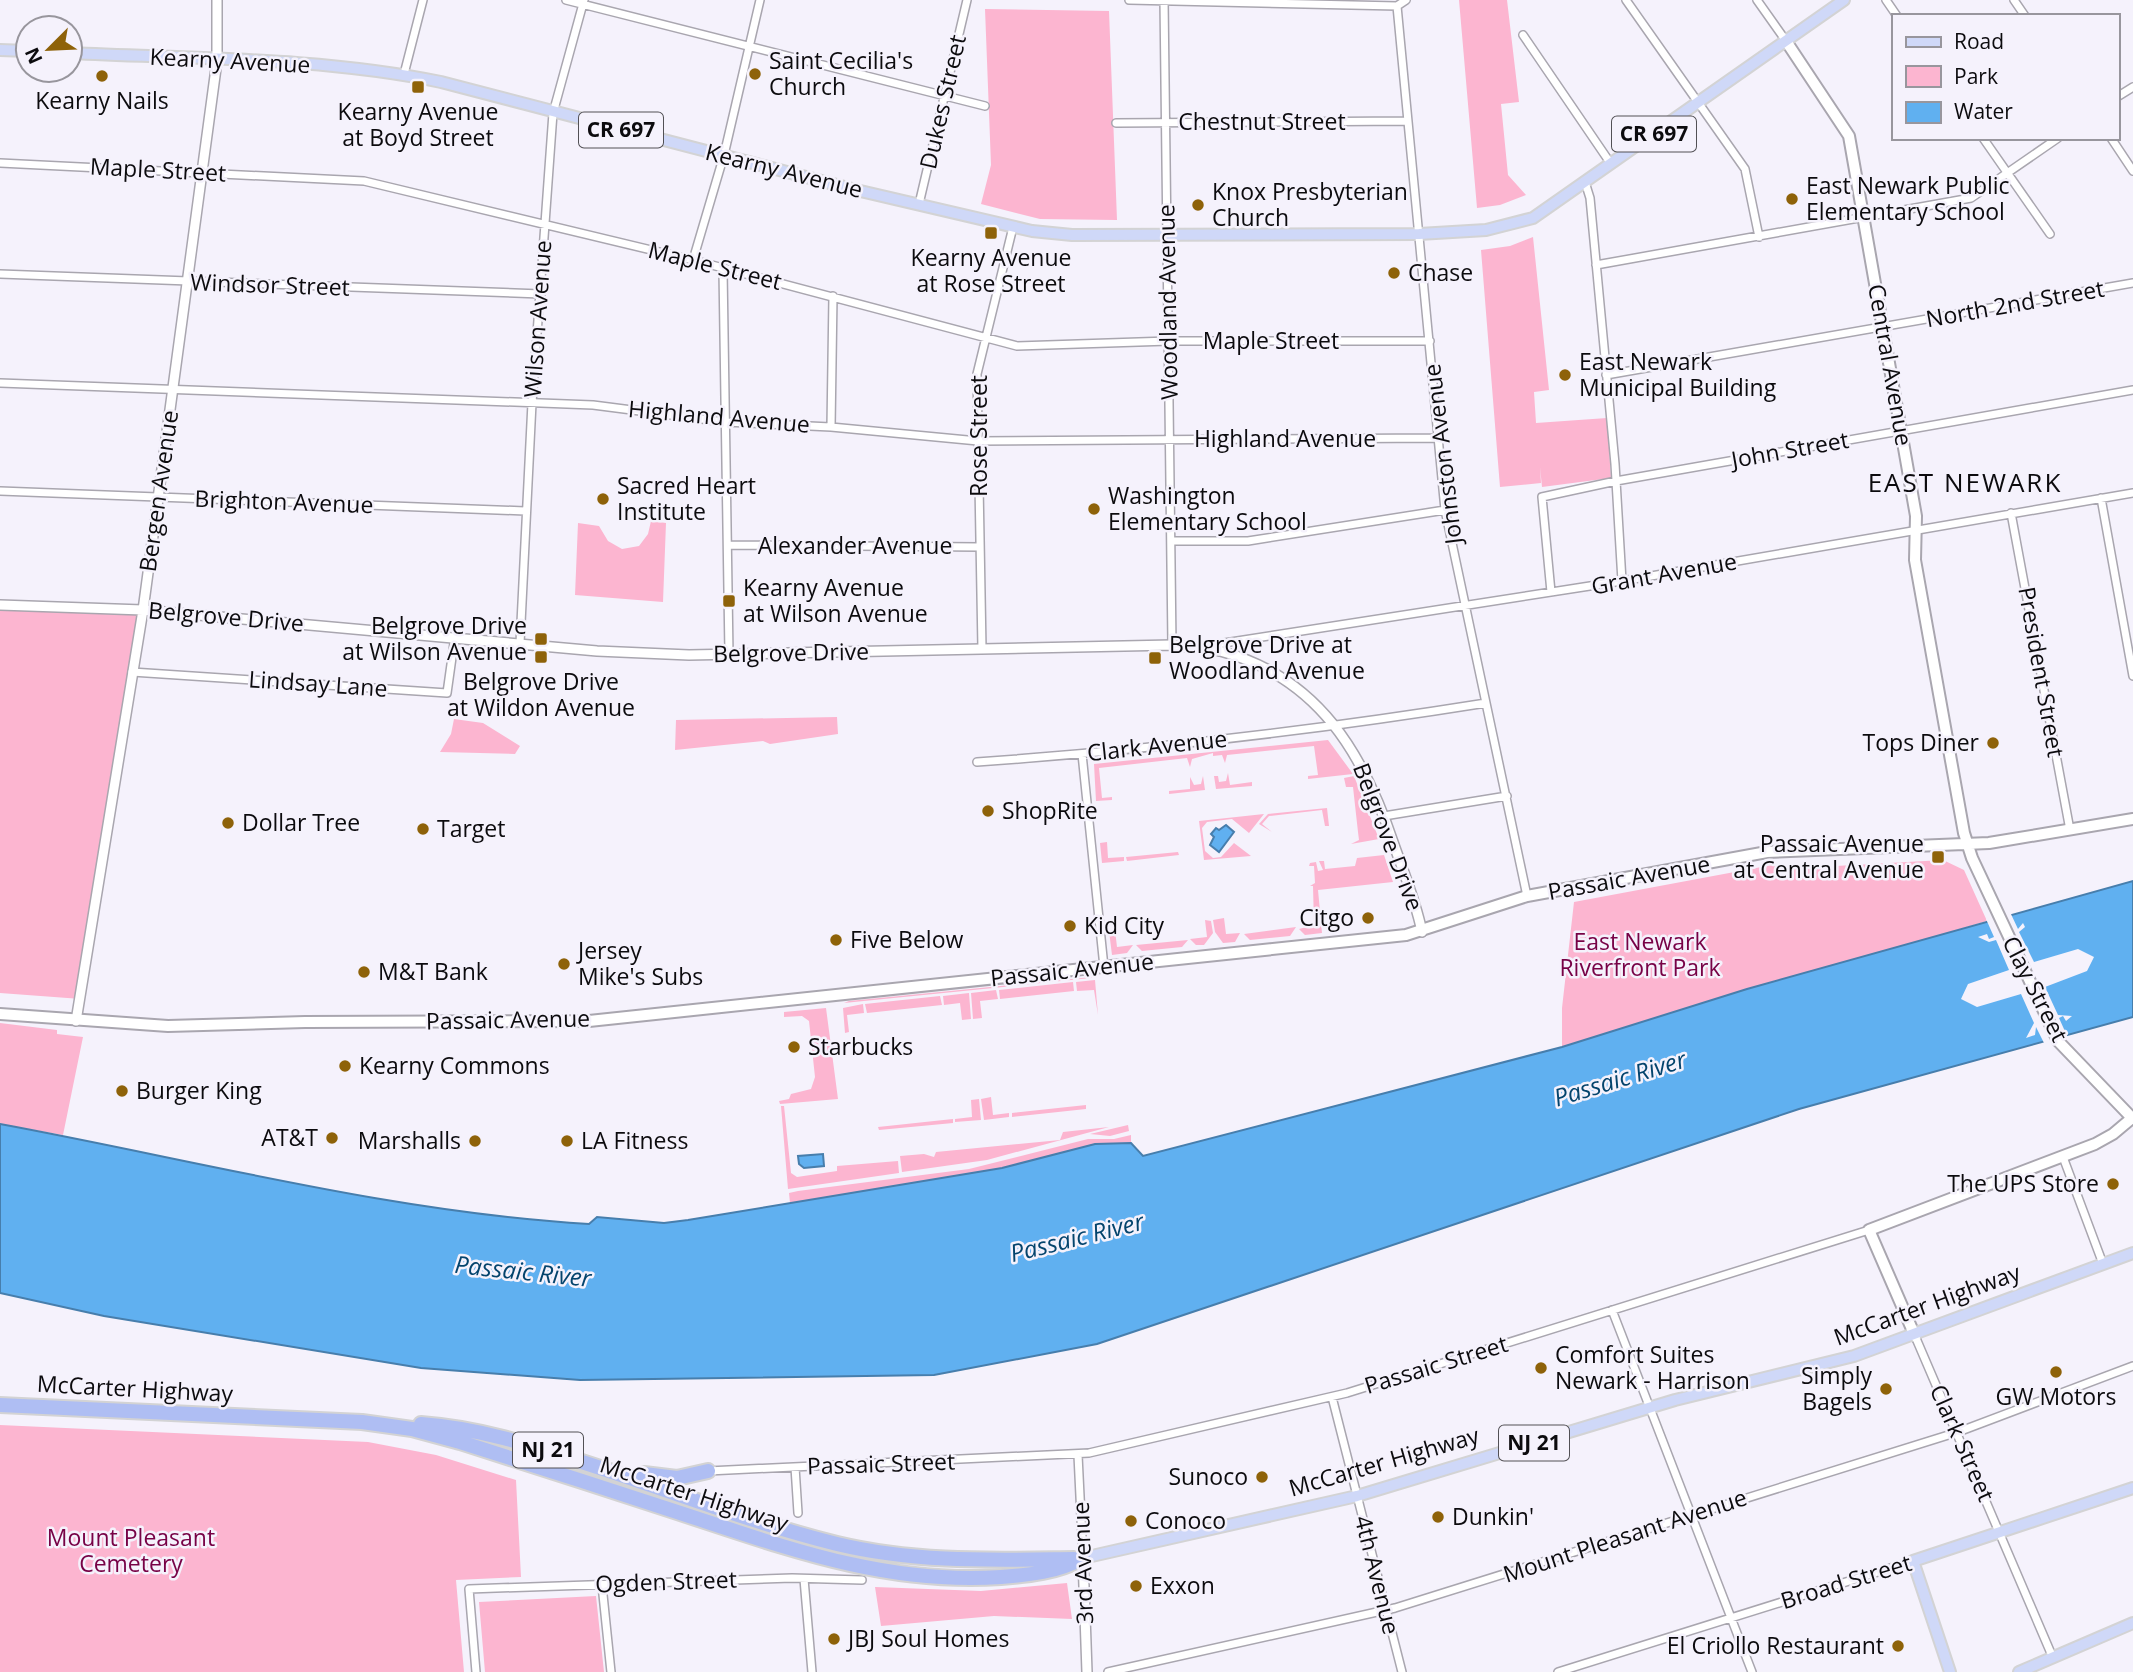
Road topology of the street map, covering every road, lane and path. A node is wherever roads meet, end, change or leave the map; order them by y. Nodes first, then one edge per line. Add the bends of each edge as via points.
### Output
1 (217, 0) edge
2 (423, 0) edge
3 (566, 0) edge
4 (760, 0) edge
5 (967, 0) edge
6 (1129, 0) edge
7 (1164, 0) edge
8 (1406, 0) edge
9 (1626, 0) edge
10 (1757, 0) edge
11 (1844, 0) edge
12 (1335, 1) edge
13 (584, 2) edge
14 (1397, 6) junction
15 (1523, 36) dead end
16 (1786, 41) junction
17 (750, 46) junction
18 (84, 55) edge
19 (217, 61) junction
20 (404, 74) junction
21 (944, 96) junction
22 (1699, 102) junction
23 (985, 106) dead end
24 (553, 113) junction
25 (1408, 121) junction
26 (1116, 123) dead end
27 (1166, 123) junction
28 (1984, 140) edge
29 (2055, 140) edge
30 (2112, 140) edge
31 (723, 155) junction
32 (0, 163) edge
33 (1611, 164) junction
34 (2133, 170) edge
35 (202, 172) junction
36 (2007, 173) junction
37 (1584, 182) junction
38 (919, 204) junction
39 (1864, 219) junction
40 (545, 224) junction
41 (1013, 227) junction
42 (1167, 234) junction
43 (1419, 234) junction
44 (2050, 234) dead end
45 (1759, 237) junction
46 (693, 260) junction
47 (1596, 265) junction
48 (723, 270) junction
49 (0, 274) edge
50 (186, 282) junction
51 (2133, 283) edge
52 (541, 294) junction
53 (833, 296) junction
54 (1883, 327) junction
55 (985, 337) junction
56 (1168, 341) junction
57 (1430, 341) junction
58 (1606, 375) junction
59 (0, 383) edge
60 (172, 390) junction
61 (2133, 390) edge
62 (532, 403) junction
63 (725, 422) junction
64 (831, 427) junction
65 (1901, 430) junction
66 (1438, 438) junction
67 (1170, 440) junction
68 (978, 441) junction
69 (1616, 481) junction
70 (0, 491) edge
71 (2133, 492) edge
72 (158, 498) junction
73 (2101, 498) junction
74 (1445, 510) junction
75 (525, 511) junction
76 (2011, 513) junction
77 (1915, 530) junction
78 (1171, 541) junction
79 (729, 545) junction
80 (980, 547) junction
81 (1622, 581) junction
82 (1551, 592) junction
83 (0, 604) edge
84 (1466, 606) junction
85 (142, 610) junction
86 (455, 636) junction
87 (520, 643) junction
88 (1172, 645) junction
89 (1194, 648) junction
90 (982, 649) junction
91 (729, 654) junction
92 (132, 672) junction
93 (2133, 676) edge
94 (1486, 702) junction
95 (1337, 727) junction
96 (1082, 754) junction
97 (977, 762) dead end
98 (1507, 796) junction
99 (1384, 816) junction
100 (2133, 819) edge
101 (2070, 830) junction
102 (1968, 844) junction
103 (1527, 896) junction
104 (1998, 916) joint
105 (1422, 932) junction
106 (1104, 967) junction
107 (0, 1014) edge
108 (76, 1021) junction
109 (2132, 1119) edge
110 (2063, 1157) junction
111 (1869, 1230) junction
112 (2133, 1253) edge
113 (2104, 1264) junction
114 (1612, 1310) junction
115 (1915, 1336) junction
116 (2133, 1366) edge
117 (1332, 1397) junction
118 (0, 1405) edge
119 (1649, 1408) junction
120 (1958, 1432) junction
121 (1078, 1455) junction
122 (590, 1464) junction
123 (795, 1467) junction
124 (708, 1471) joint
125 (2133, 1488) edge
126 (1357, 1496) junction
127 (798, 1513) dead end
128 (1690, 1516) junction
129 (2001, 1534) junction
130 (1083, 1558) junction
131 (1913, 1561) junction
132 (804, 1579) junction
133 (862, 1580) dead end
134 (602, 1585) junction
135 (1386, 1611) junction
136 (1731, 1618) junction
137 (2133, 1623) edge
138 (2053, 1658) junction
139 (476, 1672) edge
140 (611, 1672) edge
141 (812, 1672) edge
142 (1087, 1672) edge
143 (1108, 1672) edge
144 (1402, 1672) edge
145 (1558, 1672) edge
146 (1752, 1672) edge
147 (1950, 1672) edge
148 (2019, 1672) edge

1 - 19 street, Bergen Avenue
2 - 20 street
3 - 13 street
4 - 17 street
5 - 21 street, Dukes Street
6 - 7 street
7 - 12 street
7 - 27 street, Woodland Avenue
8 - 14 street
9 - 22 street
10 - 16 street, Central Avenue
11 - 16 main road, CR 697
12 - 14 street
13 - 17 street
13 - 24 street, Wilson Avenue
14 - 25 street, Johnston Avenue
15 - 33 street
16 - 22 main road, CR 697
16 - 39 main road, Central Avenue via 1846,127
17 - 21 street
17 - 31 street
18 - 19 main road, Kearny Avenue / CR 697
19 - 20 main road, Kearny Avenue / CR 697
19 - 35 street, Bergen Avenue
20 - 24 main road, Kearny Avenue / CR 697
21 - 23 street
21 - 38 street, Dukes Street
22 - 33 main road, CR 697
22 - 45 street via 1745,169
24 - 31 main road, Kearny Avenue / CR 697
24 - 40 street, Wilson Avenue
25 - 27 street, Chestnut Street
25 - 43 street, Johnston Avenue
26 - 27 street, Chestnut Street
27 - 42 street, Woodland Avenue
28 - 36 street
29 - 36 street
30 - 34 street
31 - 38 main road, Kearny Avenue / CR 697
31 - 46 street
32 - 35 street, Maple Street
33 - 37 main road, CR 697
35 - 40 street, Maple Street via 364,181
35 - 50 street, Bergen Avenue
36 - 39 street via 1971,198
36 - 44 street
37 - 43 main road, Kearny Avenue / CR 697 via 1520,222
37 - 47 street via 1590,198
38 - 41 main road, Kearny Avenue / CR 697
39 - 45 street
39 - 54 main road, Central Avenue
40 - 46 street, Maple Street
40 - 52 street, Wilson Avenue
41 - 42 main road, Kearny Avenue / CR 697 via 1073,235
41 - 55 street, Rose Street
42 - 43 main road, Kearny Avenue / CR 697
42 - 56 street, Woodland Avenue
43 - 57 street, Johnston Avenue
45 - 47 street
46 - 48 street, Maple Street
47 - 58 street
48 - 53 street, Maple Street
48 - 63 street
49 - 50 street, Windsor Street
50 - 52 street, Windsor Street
50 - 60 street, Bergen Avenue
51 - 54 street, North 2nd Street
52 - 62 street, Wilson Avenue
53 - 55 street, Maple Street
53 - 64 street
54 - 58 street, North 2nd Street
54 - 65 main road, Central Avenue
55 - 56 street, Maple Street via 1017,346
55 - 68 street, Rose Street via 977,374
56 - 57 street, Maple Street
56 - 67 street, Woodland Avenue
57 - 66 street, Johnston Avenue
58 - 69 street
59 - 60 street, Highland Avenue
60 - 62 street, Highland Avenue
60 - 72 street, Bergen Avenue
61 - 65 street, John Street
62 - 63 street, Highland Avenue via 633,409
62 - 75 street, Wilson Avenue
63 - 64 street, Highland Avenue
63 - 79 street
64 - 68 street, Highland Avenue
65 - 69 street, John Street
65 - 77 main road, Central Avenue
66 - 67 street, Highland Avenue
66 - 74 street, Johnston Avenue
67 - 68 street, Highland Avenue
67 - 78 street, Woodland Avenue
68 - 80 street, Rose Street
69 - 81 street
69 - 82 street, John Street via 1542,497
70 - 72 street, Brighton Avenue
71 - 73 street, Grant Avenue
72 - 75 street, Brighton Avenue
72 - 85 street, Bergen Avenue
73 - 76 street, Grant Avenue
73 - 93 street
74 - 78 street via 1248,541
74 - 84 street, Johnston Avenue
75 - 87 street, Wilson Avenue
76 - 77 street, Grant Avenue
76 - 101 street, President Street
77 - 81 street, Grant Avenue
77 - 102 main road, Central Avenue via 1915,560 1930,652
78 - 88 street, Woodland Avenue
79 - 80 street, Alexander Avenue
79 - 91 street
80 - 90 street, Rose Street
81 - 82 street, Grant Avenue
82 - 84 street, Grant Avenue
83 - 85 street, Belgrove Drive
84 - 89 street, Grant Avenue
84 - 94 street, Johnston Avenue
85 - 86 street, Belgrove Drive
85 - 92 street, Bergen Avenue
86 - 87 street, Belgrove Drive
86 - 92 street, Lindsay Lane via 447,693
87 - 91 street, Belgrove Drive via 597,651
88 - 89 street, Belgrove Drive
88 - 90 street, Belgrove Drive
89 - 95 street, Belgrove Drive via 1219,651 1260,666 1309,698
90 - 91 street, Belgrove Drive
92 - 108 street, Bergen Avenue
94 - 95 street, Clark Avenue
94 - 98 street, Johnston Avenue
95 - 96 street, Clark Avenue
95 - 99 street, Belgrove Drive via 1356,755
96 - 97 street, Clark Avenue
96 - 106 street
98 - 99 street
98 - 103 street, Johnston Avenue
99 - 105 street, Belgrove Drive
100 - 101 main road, Passaic Avenue
101 - 102 main road, Passaic Avenue
102 - 103 main road, Passaic Avenue via 1767,852
102 - 104 main road, Central Avenue
103 - 105 main road, Passaic Avenue
104 - 109 main road, Clay Street via 2058,1041
105 - 106 main road, Passaic Avenue
106 - 108 main road, Passaic Avenue via 589,1021 175,1026
107 - 108 main road, Passaic Avenue
109 - 110 main road, Passaic Street via 2108,1138
110 - 111 main road, Passaic Street
110 - 113 street
111 - 114 street, Passaic Street
111 - 115 main road, Clark Street
112 - 113 main road, McCarter Highway / NJ 21
113 - 115 main road, McCarter Highway / NJ 21
114 - 117 street, Passaic Street
114 - 119 street
115 - 119 main road, McCarter Highway / NJ 21 via 1832,1363
115 - 120 street, Clark Street
116 - 120 street, Mount Pleasant Avenue
117 - 121 street, Passaic Street
117 - 126 street, 4th Avenue
118 - 122 highway, McCarter Highway / NJ 21 via 439,1425 515,1440
118 - 130 highway, McCarter Highway / NJ 21 via 362,1422 412,1429 782,1548 860,1568 991,1578 1048,1572
119 - 126 main road, McCarter Highway / NJ 21
119 - 128 street
120 - 128 street, Mount Pleasant Avenue
120 - 129 street, Clark Street
121 - 123 street, Passaic Street
121 - 130 street, 3rd Avenue
122 - 124 highway via 671,1478
122 - 130 highway, McCarter Highway / NJ 21 via 800,1534 862,1549 963,1561
123 - 124 street, Passaic Street
123 - 127 street
125 - 129 main road, Broad Street
126 - 130 main road, McCarter Highway / NJ 21
126 - 135 street, 4th Avenue
128 - 135 street, Mount Pleasant Avenue
128 - 136 street
129 - 131 main road, Broad Street
129 - 138 street, Clark Street
130 - 142 street, 3rd Avenue
131 - 136 street, Broad Street
131 - 147 main road
132 - 133 street, Ogden Street
132 - 134 street, Ogden Street
132 - 141 street
134 - 139 street, Ogden Street via 469,1589
134 - 140 street
135 - 143 street, Mount Pleasant Avenue
135 - 144 street, 4th Avenue
136 - 145 street, Broad Street
136 - 146 street
137 - 138 main road
138 - 148 main road

